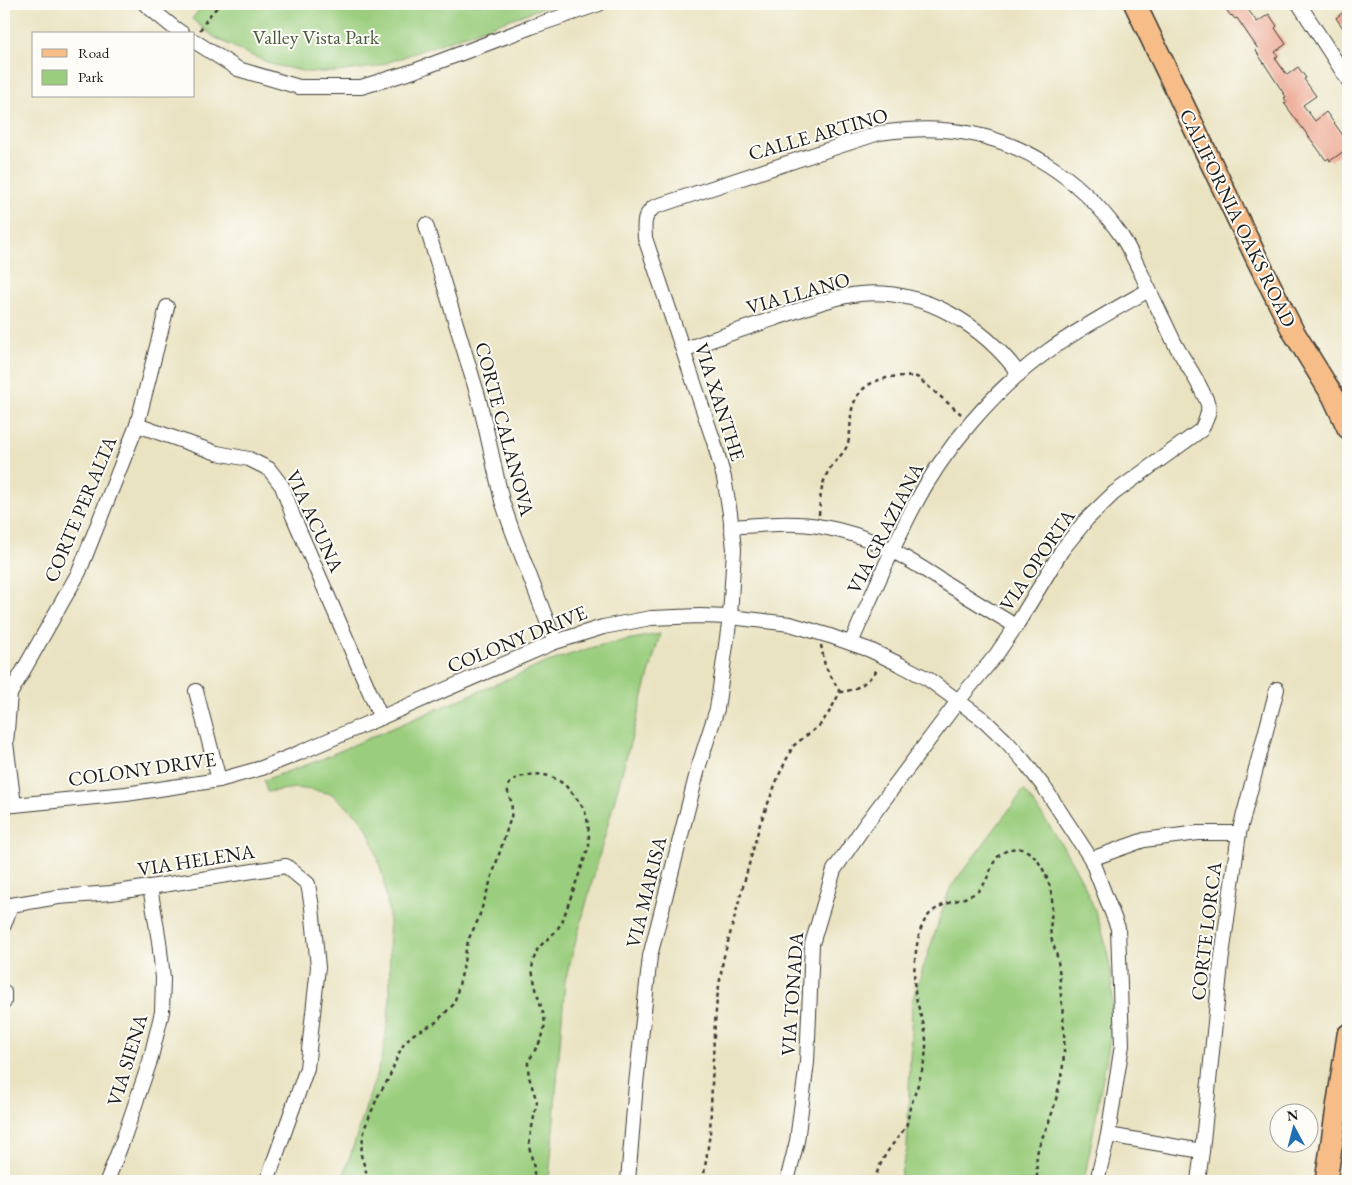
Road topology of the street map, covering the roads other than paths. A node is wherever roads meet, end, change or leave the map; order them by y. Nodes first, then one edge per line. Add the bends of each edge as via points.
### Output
1 (145, 4) edge
2 (599, 4) edge
3 (1135, 4) edge
4 (1299, 4) edge
5 (180, 32) edge
6 (196, 37) edge
7 (1348, 80) edge
8 (654, 207) joint
9 (426, 224) dead end
10 (1149, 290) junction
11 (166, 307) dead end
12 (683, 350) junction
13 (1019, 374) junction
14 (1208, 416) joint
15 (137, 425) junction
16 (1348, 428) edge
17 (732, 527) junction
18 (892, 550) junction
19 (730, 617) junction
20 (1016, 626) junction
21 (555, 642) junction
22 (851, 643) junction
23 (1277, 689) dead end
24 (196, 691) dead end
25 (958, 701) junction
26 (381, 718) junction
27 (220, 780) junction
28 (9, 806) edge
29 (1238, 834) junction
30 (1091, 859) junction
31 (150, 887) junction
32 (4, 925) edge
33 (4, 992) edge
34 (4, 1002) edge
35 (1348, 1035) edge
36 (1108, 1135) junction
37 (1202, 1151) junction
38 (107, 1181) edge
39 (267, 1181) edge
40 (628, 1181) edge
41 (787, 1181) edge
42 (1097, 1181) edge
43 (1198, 1181) edge
44 (1326, 1181) edge

1 - 5 street
2 - 6 street via 414,71 361,86 299,87 238,69
3 - 16 main road, CALIFORNIA OAKS ROAD via 1261,267
4 - 7 street
8 - 10 street, CALLE ARTINO via 879,133 934,130 974,134 1033,155 1067,177 1098,205 1121,235
8 - 12 street, VIA XANTHE via 644,224 645,238
9 - 21 street, CORTE CALANOVA via 478,396 502,501
10 - 13 street, VIA GRAZIANA via 1047,351
10 - 14 street, CALLE ARTINO via 1208,404
11 - 15 street, CORTE PERALTA
12 - 13 street, VIA LLANO via 828,301 860,294 888,294 912,298 945,310 973,327
12 - 17 street, VIA XANTHE via 724,478
13 - 18 street, VIA GRAZIANA via 971,422 940,462
14 - 20 street, VIA OPORTA via 1201,430 1114,493 1087,519 1062,550
15 - 26 street, VIA ACUNA via 217,453 249,459 269,469 282,486
15 - 28 street, CORTE PERALTA via 79,572 10,694 6,743
17 - 18 street via 819,526 877,542
17 - 19 street, VIA XANTHE
18 - 20 street
18 - 22 street, VIA GRAZIANA
19 - 21 street, COLONY DRIVE via 651,618 603,627
19 - 22 street, COLONY DRIVE via 790,624
19 - 40 street, VIA MARISA via 717,709 699,765 650,956
20 - 25 street, VIA OPORTA
21 - 26 street, COLONY DRIVE
22 - 25 street, COLONY DRIVE via 928,680
23 - 29 street, CORTE LORCA
24 - 27 street
25 - 30 street, COLONY DRIVE via 984,720 1023,760
25 - 41 street, VIA TONADA via 834,870 812,944 807,1062 798,1141
26 - 27 street, COLONY DRIVE via 262,768
27 - 28 street, COLONY DRIVE
29 - 30 street via 1198,833 1144,840
29 - 37 street, CORTE LORCA
30 - 36 street, COLONY DRIVE via 1118,928 1122,1045
31 - 32 street, VIA HELENA via 11,905
31 - 38 street, VIA SIENA via 160,941 162,1012 150,1062
31 - 39 street, VIA HELENA via 286,866 308,884 318,966 307,1068
33 - 34 street
35 - 44 main road
36 - 37 street
36 - 42 street, COLONY DRIVE
37 - 43 street, CORTE LORCA

